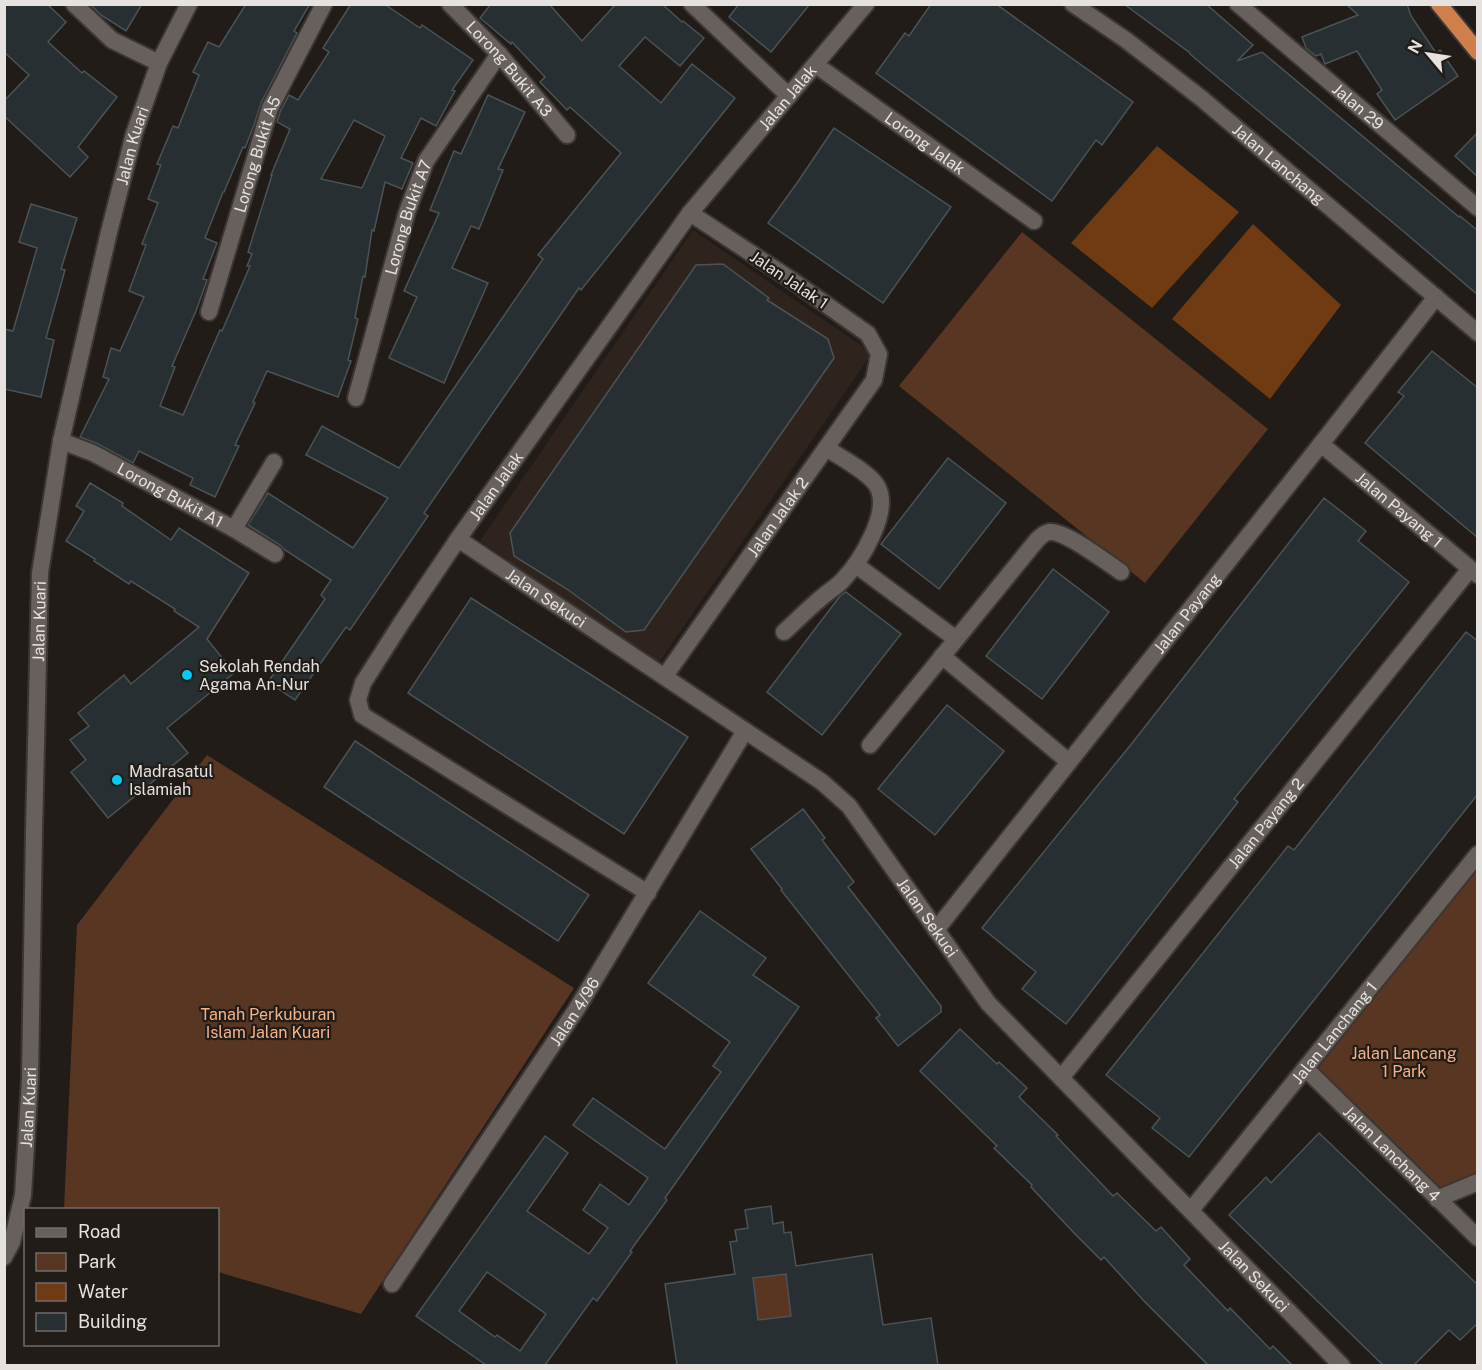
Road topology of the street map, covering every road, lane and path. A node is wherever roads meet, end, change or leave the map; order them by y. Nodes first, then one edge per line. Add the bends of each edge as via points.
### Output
1 (74, 4) edge
2 (189, 4) edge
3 (324, 4) edge
4 (450, 4) edge
5 (693, 4) edge
6 (867, 4) edge
7 (1073, 4) edge
8 (1238, 4) edge
9 (1439, 4) edge
10 (1478, 52) edge
11 (499, 54) junction
12 (159, 63) junction
13 (816, 65) junction
14 (789, 96) junction
15 (567, 135) dead end
16 (1478, 208) edge
17 (690, 213) junction
18 (1034, 221) dead end
19 (1436, 297) junction
20 (209, 312) dead end
21 (1478, 333) edge
22 (879, 354) joint
23 (356, 398) dead end
24 (61, 441) junction
25 (1321, 444) junction
26 (826, 448) junction
27 (274, 462) dead end
28 (234, 529) junction
29 (458, 539) junction
30 (275, 554) dead end
31 (856, 564) junction
32 (1121, 572) dead end
33 (1474, 572) edge
34 (784, 632) dead end
35 (957, 639) junction
36 (942, 656) junction
37 (665, 676) junction
38 (745, 730) junction
39 (870, 745) dead end
40 (1069, 762) junction
41 (1478, 854) edge
42 (648, 893) junction
43 (936, 930) junction
44 (1305, 1068) junction
45 (1061, 1078) junction
46 (1478, 1182) edge
47 (1437, 1199) junction
48 (1191, 1210) junction
49 (1478, 1239) edge
50 (4, 1257) edge
51 (392, 1284) dead end
52 (1342, 1365) edge

1 - 12 street via 112,40
2 - 12 street, Jalan Kuari
3 - 20 street, Lorong Bukit A5 via 270,108
4 - 11 street, Lorong Bukit A3
5 - 14 street
6 - 13 street, Jalan Jalak
7 - 19 street, Jalan Lanchang via 1201,98
8 - 16 street, Jalan 29
9 - 10 highway
11 - 15 street, Lorong Bukit A3
11 - 23 street, Lorong Bukit A7 via 426,161 407,212
12 - 24 street, Jalan Kuari via 134,134
13 - 14 street, Jalan Jalak
13 - 18 street, Lorong Jalak
14 - 17 street, Jalan Jalak
17 - 22 street, Jalan Jalak 1 via 868,334
17 - 29 street, Jalan Jalak
19 - 21 street, Jalan Lanchang
19 - 25 street, Jalan Payang
22 - 26 street, Jalan Jalak 2 via 874,380
24 - 28 street, Lorong Bukit A1 via 93,453
24 - 50 street, Jalan Kuari via 40,573 30,1079 23,1195 12,1242
25 - 33 street, Jalan Payang 1
25 - 40 street, Jalan Payang
26 - 31 street via 872,479 881,497 876,526
26 - 37 street, Jalan Jalak 2
27 - 28 street
28 - 30 street, Lorong Bukit A1
29 - 37 street, Jalan Sekuci
29 - 42 street, Jalan Jalak via 363,683 358,700 362,715
31 - 34 street
31 - 35 street
32 - 35 street via 1074,540 1045,533
33 - 45 street, Jalan Payang 2
35 - 36 street
36 - 39 street
36 - 40 street
37 - 38 street, Jalan Sekuci
38 - 42 street, Jalan 4/96
38 - 43 street, Jalan Sekuci via 822,782 849,806
40 - 43 street, Jalan Payang
41 - 44 street, Jalan Lanchang 1
42 - 51 street, Jalan 4/96 via 576,1010
43 - 45 street, Jalan Sekuci via 988,1003
44 - 47 street, Jalan Lanchang 4
44 - 48 street, Jalan Lanchang 1
45 - 48 street, Jalan Sekuci
46 - 47 street
47 - 49 street, Jalan Lanchang 4
48 - 52 street, Jalan Sekuci

